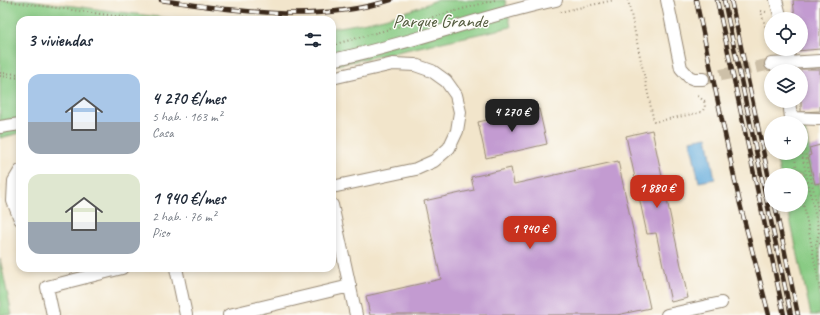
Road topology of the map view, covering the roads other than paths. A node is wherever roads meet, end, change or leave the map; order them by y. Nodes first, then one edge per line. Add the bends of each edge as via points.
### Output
1 (556, 0) edge
2 (667, 0) edge
3 (776, 0) edge
4 (779, 12) edge
5 (336, 59) edge
6 (820, 61) edge
7 (794, 64) edge
8 (336, 77) edge
9 (703, 78) tunnel mouth
10 (790, 108) edge
11 (820, 119) edge
12 (16, 125) edge
13 (0, 127) edge
14 (16, 178) edge
15 (336, 186) edge
16 (16, 209) edge
17 (336, 226) edge
18 (106, 272) edge
19 (177, 272) edge
20 (350, 286) junction
21 (721, 303) dead end
22 (53, 315) edge
23 (186, 315) edge
24 (229, 315) edge
25 (356, 315) edge
26 (667, 315) edge

1 - 5 street
2 - 9 street via 681,68 689,77
3 - 4 street
6 - 7 street
8 - 15 street via 393,64 415,65 432,71 446,82 456,95 460,112 457,130 449,148 434,161 416,169
10 - 11 street via 791,118
12 - 13 street
14 - 16 street via 13,201
17 - 20 street
18 - 22 street via 46,287
19 - 23 street
20 - 24 street
20 - 25 street
21 - 26 street

